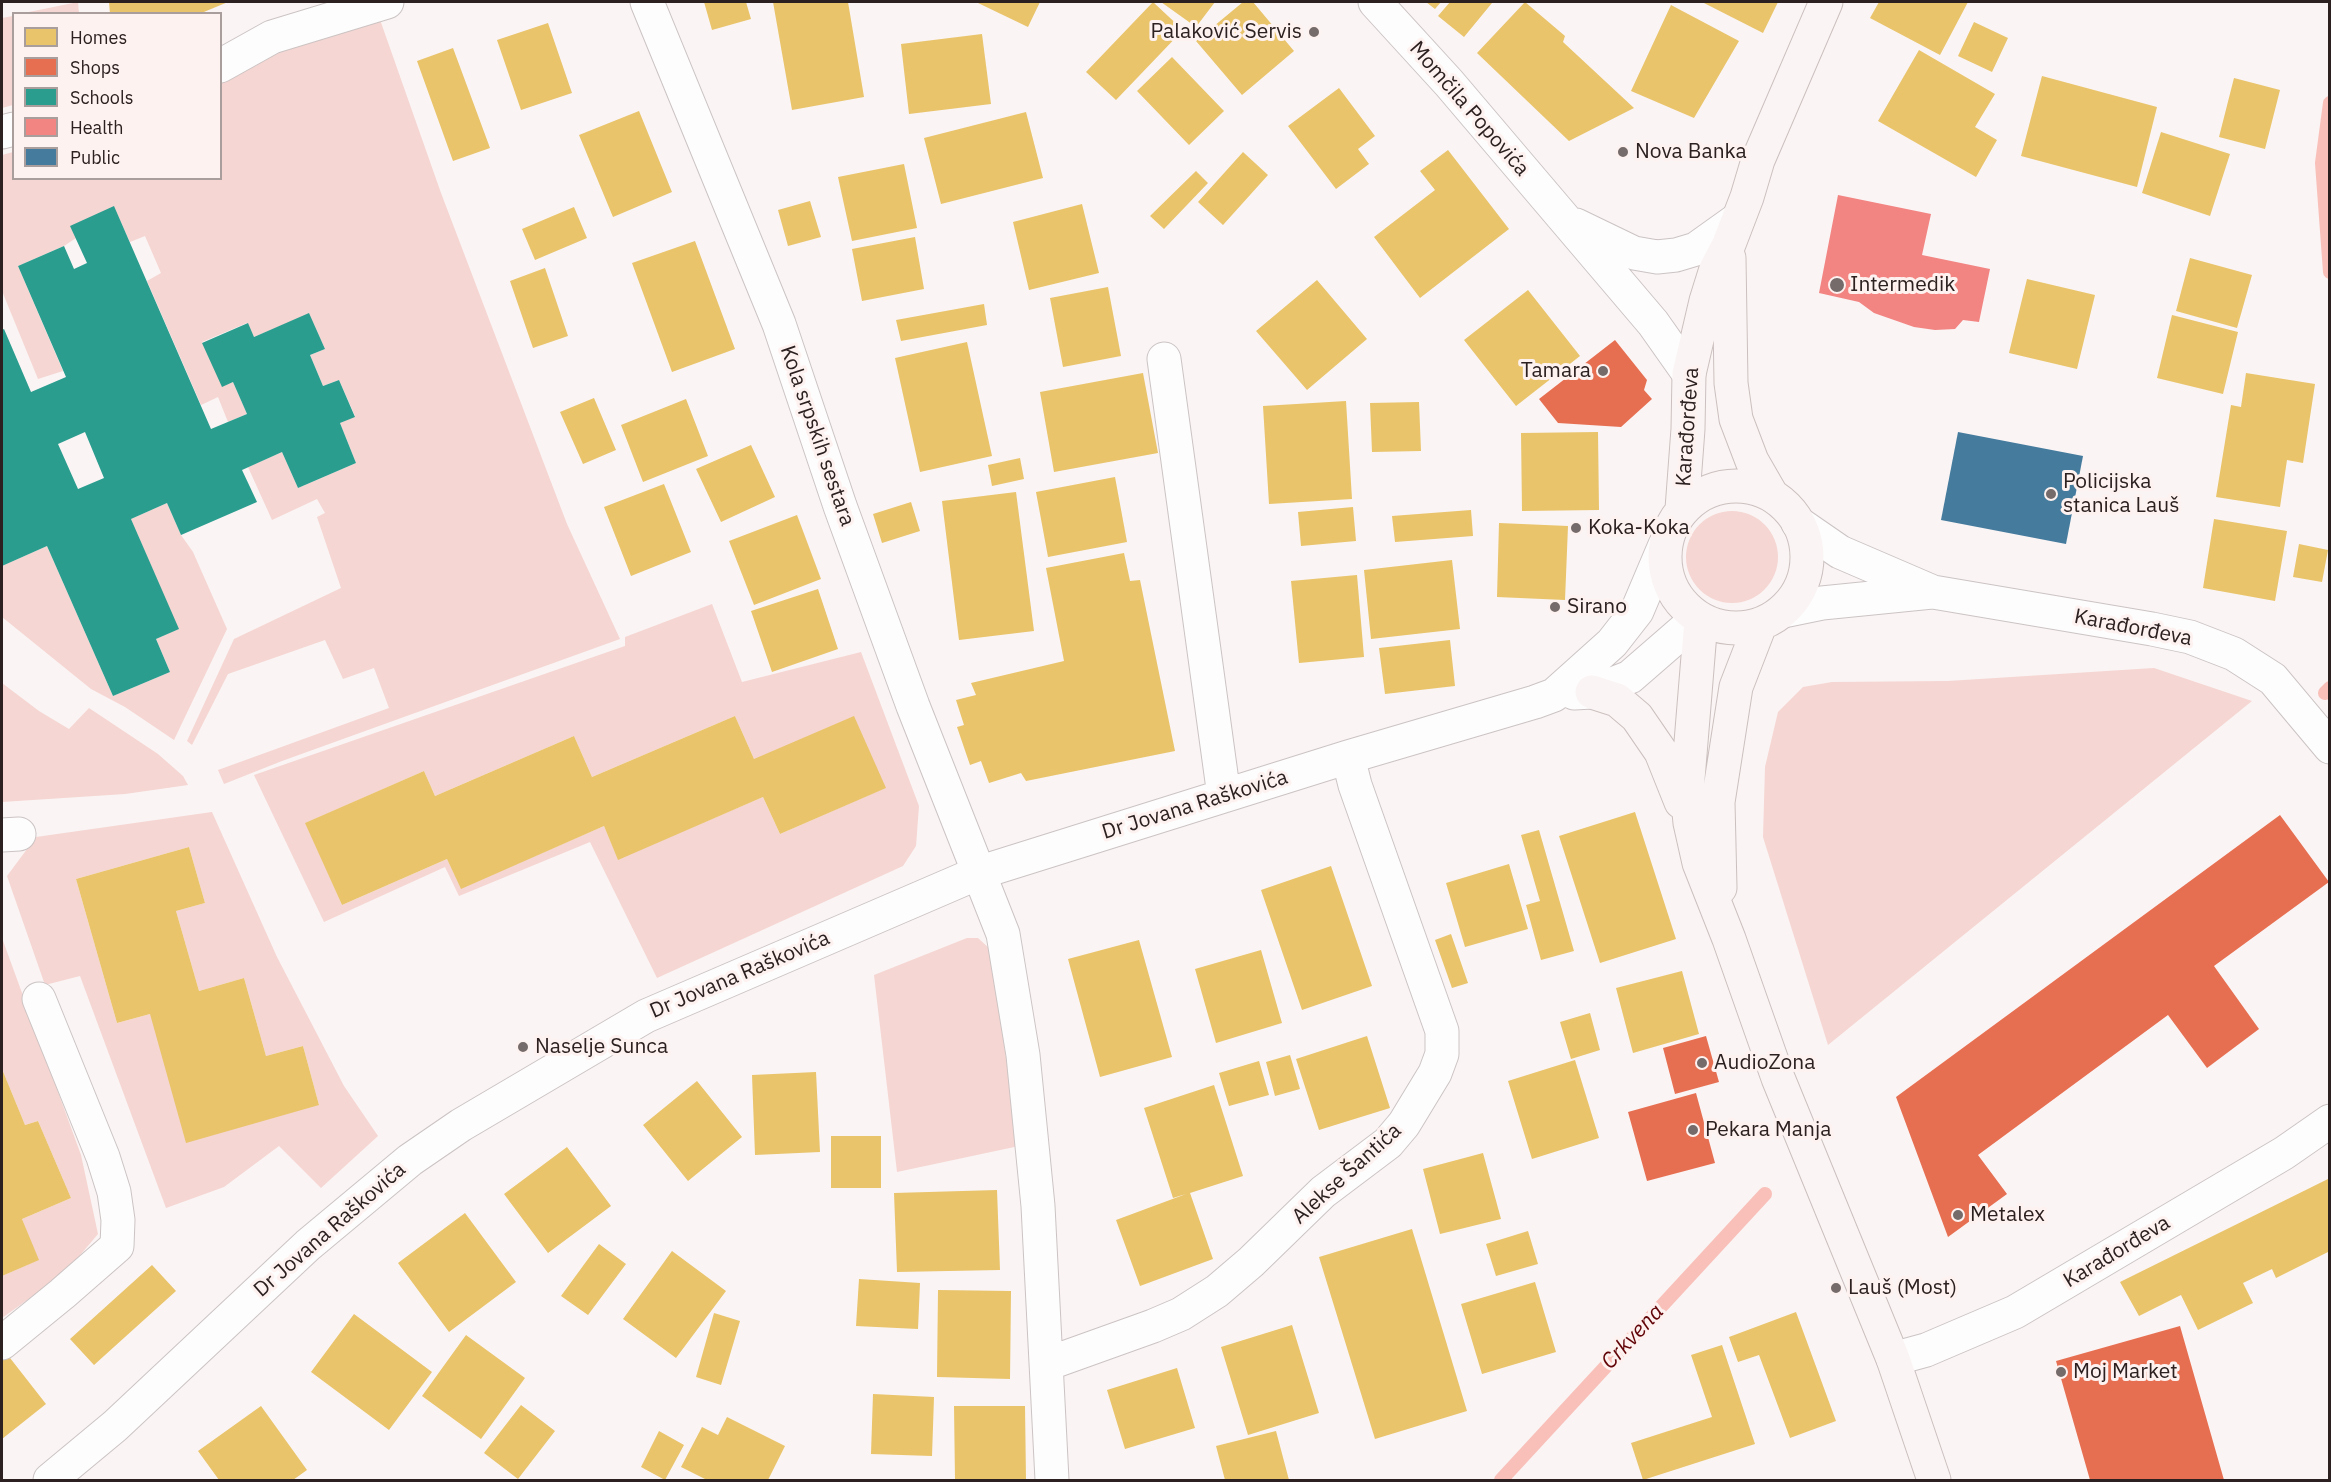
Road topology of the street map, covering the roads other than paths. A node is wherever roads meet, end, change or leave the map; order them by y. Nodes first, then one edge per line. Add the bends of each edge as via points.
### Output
1 (387, 2) edge
2 (647, 2) edge
3 (1375, 2) edge
4 (1826, 2) edge
5 (222, 65) edge
6 (1562, 217) junction
7 (1734, 231) junction
8 (1164, 359) dead end
9 (1689, 374) junction
10 (1771, 494) junction
11 (1682, 509) junction
12 (1798, 523) junction
13 (1665, 545) junction
14 (1933, 592) junction
15 (1772, 618) junction
16 (1699, 619) junction
17 (1592, 692) junction
18 (1554, 694) junction
19 (2330, 747) edge
20 (1348, 757) junction
21 (1224, 796) junction
22 (1690, 823) junction
23 (978, 873) junction
24 (1721, 920) junction
25 (39, 999) dead end
26 (2330, 1121) edge
27 (2, 1343) edge
28 (1893, 1359) junction
29 (1047, 1364) junction
30 (50, 1480) edge
31 (1052, 1480) edge
32 (1934, 1480) edge

1 - 5 street via 272,37
2 - 23 street, Kola srpskih sestara via 778,324 844,517
3 - 6 street, Momčila Popovića
4 - 7 main road, Karađorđeva via 1766,139
6 - 7 street, Momčila Popovića via 1624,249 1657,257 1696,249
6 - 9 street, Momčila Popovića via 1653,323
7 - 9 main road, Karađorđeva via 1716,269
7 - 10 main road, Karađorđeva via 1731,383 1736,419 1752,461
8 - 21 street
9 - 11 main road, Karađorđeva
10 - 11 main road via 1750,487 1721,486 1694,498
10 - 12 main road
11 - 13 main road
12 - 14 street, Karađorđeva via 1840,552
12 - 15 main road via 1806,542 1802,584 1792,603
13 - 16 main road via 1666,573 1673,591
13 - 18 street, Dr Jovana Raškovića via 1637,611 1612,643
14 - 15 street, Karađorđeva via 1822,603
14 - 19 street, Karađorđeva via 2171,633 2234,654 2273,679
15 - 16 main road via 1732,628
15 - 24 main road via 1736,687 1719,802
16 - 17 street, Dr Jovana Raškovića via 1630,676
16 - 22 main road via 1688,761
17 - 18 street, Dr Jovana Raškovića
17 - 22 main road via 1617,700 1637,717 1661,752
18 - 20 street, Dr Jovana Raškovića
20 - 21 street, Dr Jovana Raškovića
20 - 29 street, Alekse Šantića via 1442,1031 1442,1054 1435,1073 1388,1143 1323,1192 1217,1291 1181,1314
21 - 23 street, Dr Jovana Raškovića
22 - 24 main road via 1699,863
23 - 29 street via 1003,934 1023,1055 1038,1206
23 - 30 street, Dr Jovana Raškovića via 664,1006 461,1125 410,1160 308,1245 116,1426
24 - 28 main road via 1778,1078
25 - 27 street via 103,1157 117,1211 117,1246
26 - 28 street, Karađorđeva via 2015,1312 1926,1350
28 - 32 main road
29 - 31 street

